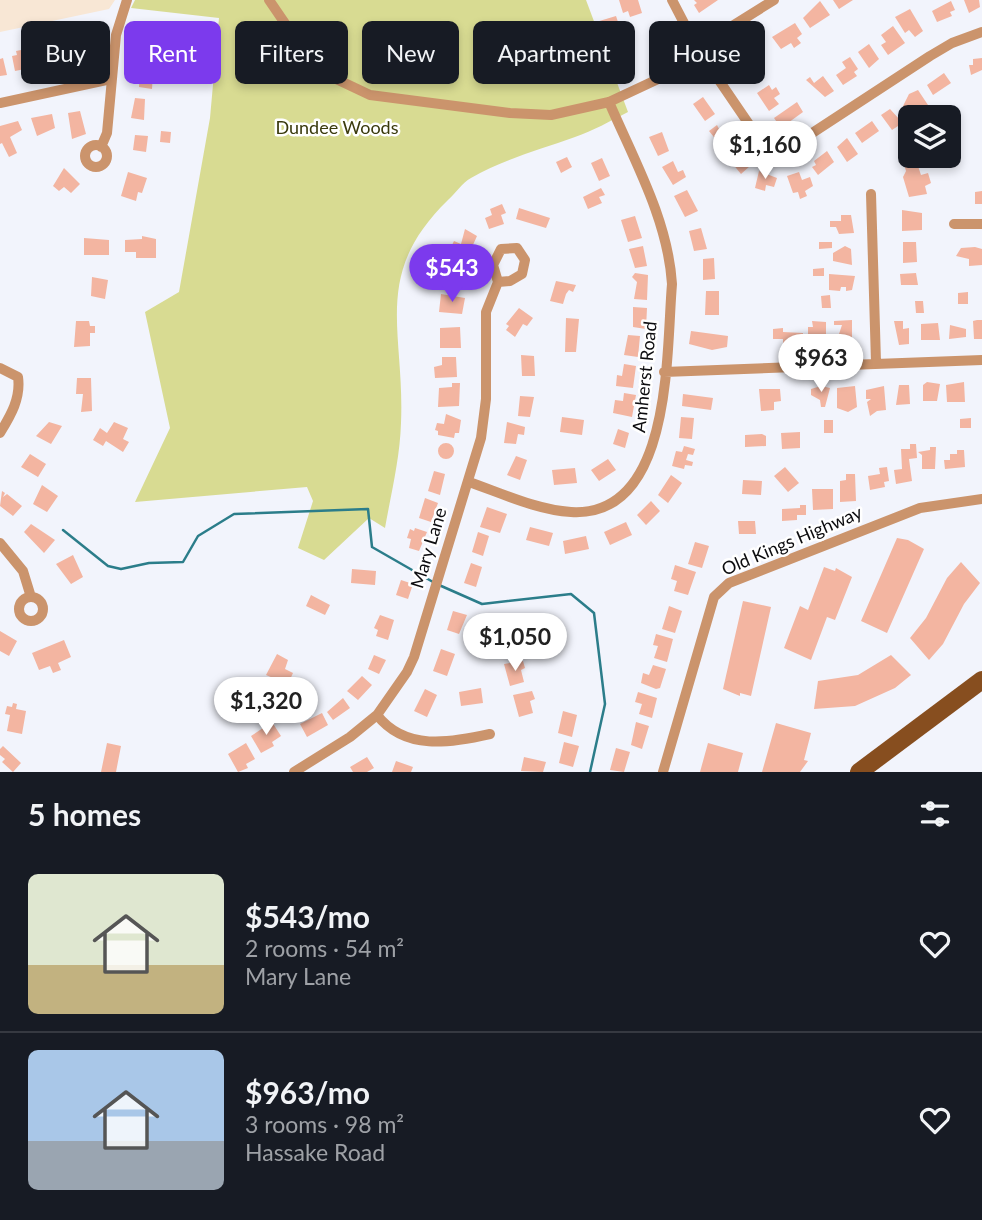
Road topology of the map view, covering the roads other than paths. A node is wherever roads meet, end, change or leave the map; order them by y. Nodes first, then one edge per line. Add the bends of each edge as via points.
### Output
1 (127, 0) edge
2 (269, 0) edge
3 (672, 0) edge
4 (774, 0) edge
5 (683, 21) edge
6 (740, 21) edge
7 (982, 32) edge
8 (111, 79) junction
9 (649, 83) edge
10 (722, 84) edge
11 (609, 102) junction
12 (0, 103) edge
13 (101, 146) dead end
14 (871, 194) dead end
15 (954, 224) dead end
16 (982, 224) edge
17 (498, 282) dead end
18 (982, 360) edge
19 (876, 362) junction
20 (0, 368) edge
21 (664, 372) junction
22 (0, 433) edge
23 (468, 482) junction
24 (982, 499) edge
25 (0, 543) edge
26 (30, 597) dead end
27 (982, 680) edge
28 (377, 715) junction
29 (490, 734) dead end
30 (293, 772) edge
31 (663, 772) edge
32 (859, 772) edge

1 - 8 street via 116,35
2 - 11 street via 309,57 334,78 370,95 551,115
3 - 5 street
4 - 6 street
7 - 10 street via 930,55 800,141 779,149 762,142
8 - 12 street
8 - 13 street via 107,133
9 - 11 street
11 - 21 street, Amherst Road via 670,258
14 - 19 street
15 - 16 street
17 - 23 street, Mary Lane via 486,313 485,418
18 - 19 street
19 - 21 street
20 - 22 street via 18,377 18,396
21 - 23 street, Amherst Road via 654,446 627,494 601,508 572,512
23 - 28 street, Mary Lane via 407,673
24 - 31 street, Old Kings Highway via 920,508 729,583 714,597
25 - 26 street via 23,571
27 - 32 main road
28 - 29 street via 386,728 424,742
28 - 30 street, Mary Lane via 351,737

